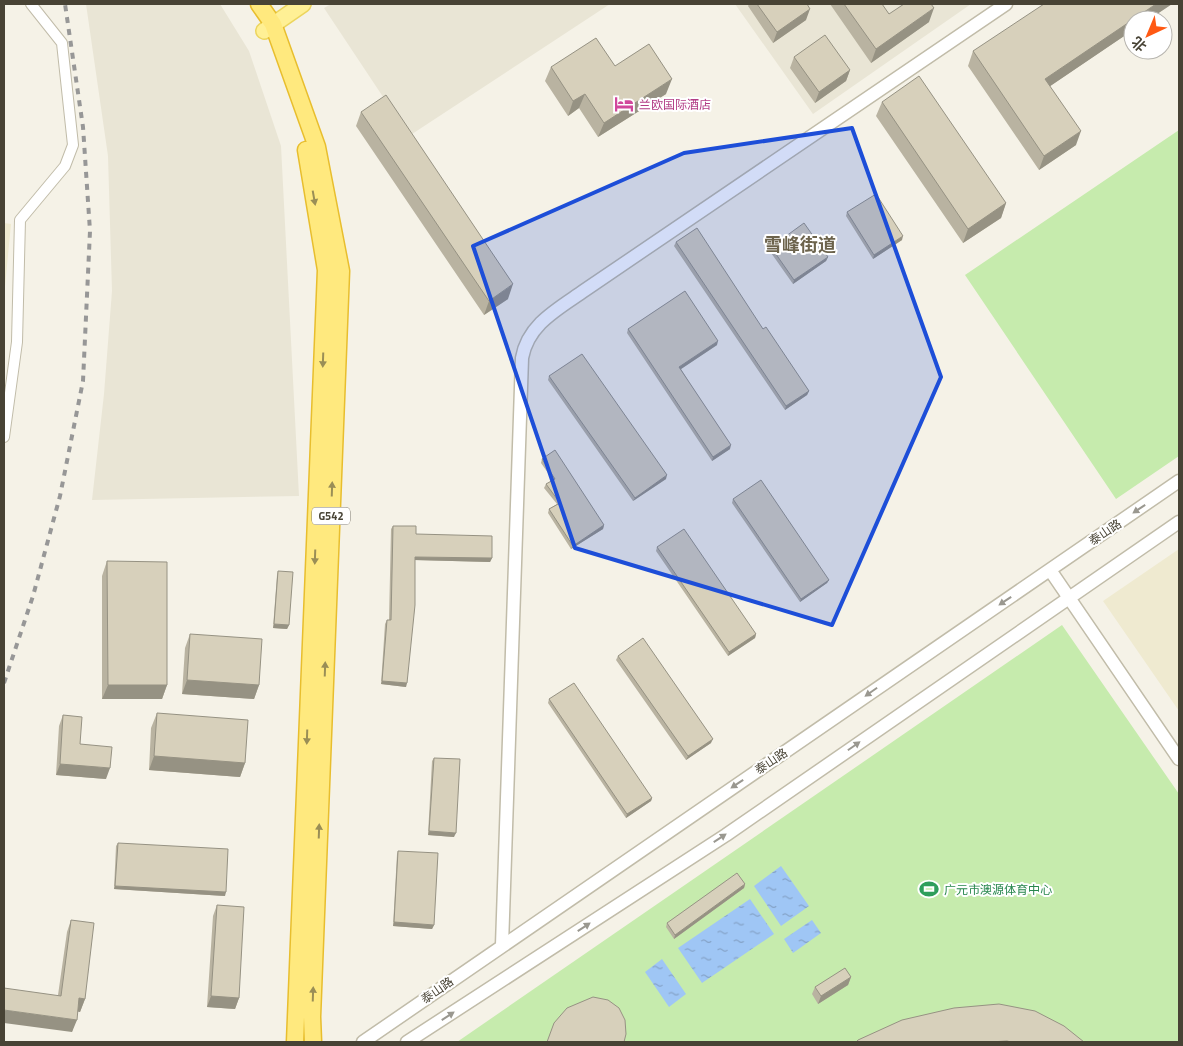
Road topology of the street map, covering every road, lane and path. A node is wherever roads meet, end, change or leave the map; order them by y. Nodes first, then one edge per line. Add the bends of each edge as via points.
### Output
1 (30, 4) edge
2 (249, 4) edge
3 (286, 4) edge
4 (303, 4) edge
5 (1006, 4) edge
6 (265, 20) edge
7 (4, 437) edge
8 (1179, 481) edge
9 (1179, 522) edge
10 (1050, 570) junction
11 (1069, 598) junction
12 (1179, 759) edge
13 (502, 945) junction
14 (295, 1042) edge
15 (312, 1042) edge
16 (364, 1042) edge
17 (407, 1042) edge

1 - 7 street via 62,43 73,145 65,166 20,220 17,342
2 - 6 highway, G542
3 - 6 main road
4 - 6 main road
5 - 13 street via 585,290 546,318 524,343
6 -> 14 highway, G542 via 306,152 326,270
15 -> 6 highway, G542 via 341,271 316,147
8 -> 10 street, 泰山路
9 - 11 street
10 - 11 street
10 -> 13 street, 泰山路
11 - 12 street
17 -> 11 street via 726,834
13 - 16 street, 泰山路

